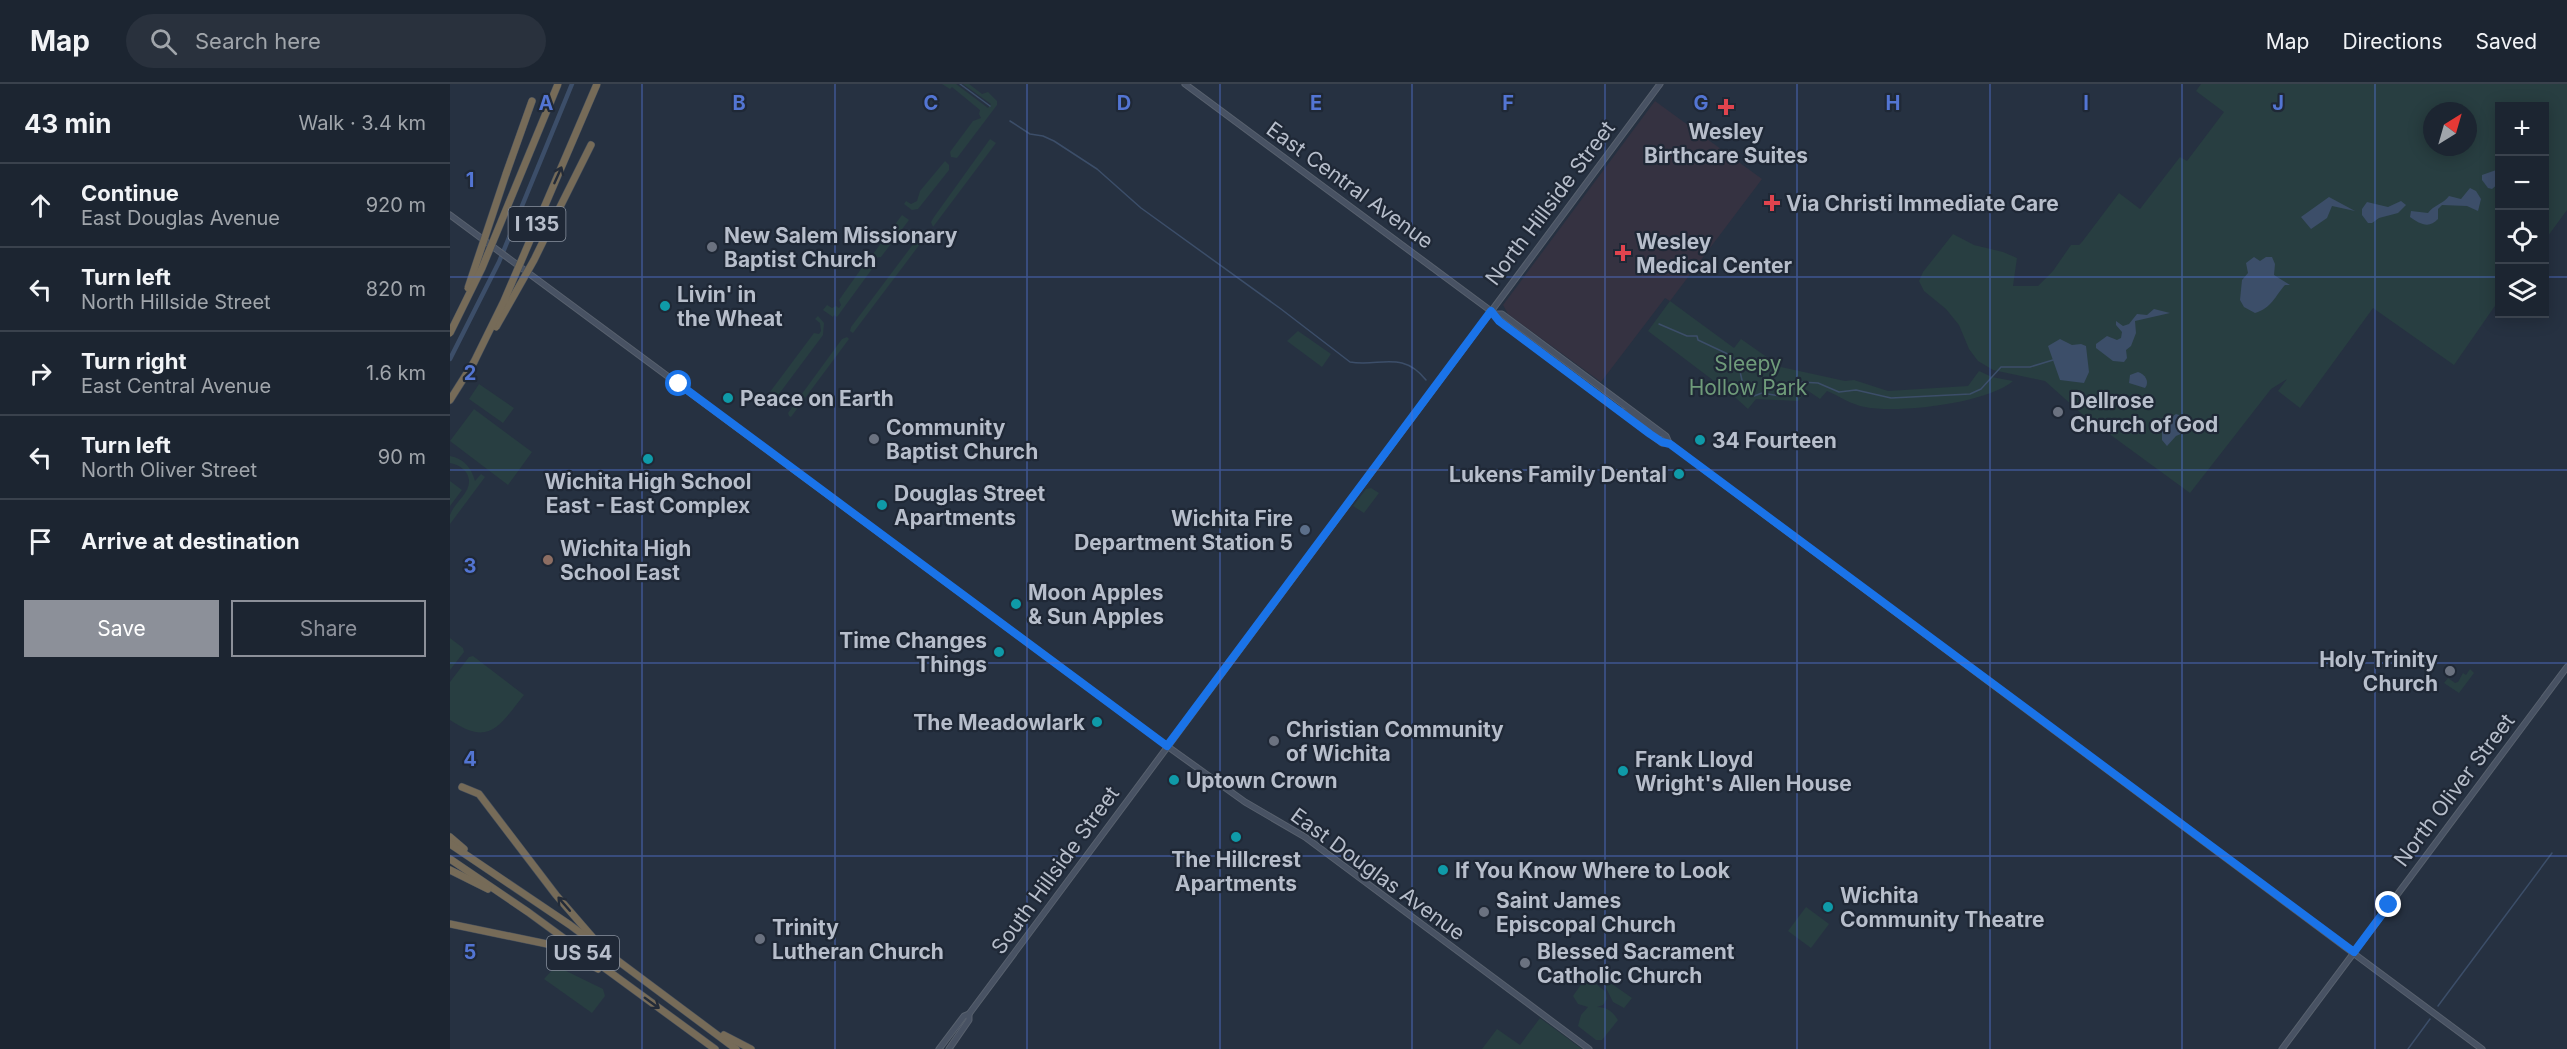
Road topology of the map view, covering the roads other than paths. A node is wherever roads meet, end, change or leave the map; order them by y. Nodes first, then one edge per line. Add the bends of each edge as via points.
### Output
1 (558, 84) edge
2 (597, 84) edge
3 (1185, 84) edge
4 (1660, 84) edge
5 (531, 101) dead end
6 (591, 145) dead end
7 (450, 215) edge
8 (1493, 312) junction
9 (452, 331) edge
10 (474, 362) junction
11 (450, 400) edge
12 (1617, 410) junction
13 (1664, 435) junction
14 (1669, 443) junction
15 (2567, 668) edge
16 (1167, 746) junction
17 (477, 783) dead end
18 (462, 787) dead end
19 (479, 794) junction
20 (450, 837) edge
21 (450, 844) edge
22 (450, 859) edge
23 (450, 870) edge
24 (488, 870) junction
25 (528, 912) junction
26 (450, 924) edge
27 (2354, 952) junction
28 (619, 962) junction
29 (625, 983) junction
30 (969, 1014) junction
31 (694, 1017) junction
32 (715, 1049) edge
33 (736, 1049) edge
34 (751, 1049) edge
35 (939, 1049) edge
36 (949, 1049) edge
37 (1589, 1049) edge
38 (2282, 1049) edge
39 (2482, 1049) edge

1 - 9 highway, I 135, bridge
10 -> 2 highway, I 135, bridge
3 - 8 main road, East Central Avenue
4 - 8 main road, North Hillside Street
5 - 9 highway, bridge
6 - 10 highway, bridge via 514,298
7 - 16 main road, East Douglas Avenue
8 - 12 main road, East Central Avenue via 1499,321
8 - 13 main road, East Central Avenue via 1502,314
8 - 16 main road, North Hillside Street
10 - 11 highway, I 135
12 - 13 main road
12 - 14 main road, East Central Avenue
13 - 14 main road, East Central Avenue
14 - 27 main road, East Central Avenue
15 - 27 main road, North Oliver Street
16 - 30 main road, South Hillside Street
16 - 37 main road, East Douglas Avenue via 1245,802 1305,837
17 - 19 highway
18 - 19 highway
28 -> 19 highway via 556,895
20 - 24 highway
21 - 24 highway, US 54
22 - 25 highway, US 54
23 - 25 highway
24 - 28 highway, US 54
25 - 29 highway, US 54
26 - 29 highway via 552,945
27 - 38 main road, North Oliver Street
27 - 39 main road, East Central Avenue
28 - 31 highway, US 54
29 -> 32 highway, US 54
30 - 35 main road, South Hillside Street
30 - 36 main road, South Hillside Street
31 - 33 highway, US 54
31 - 34 highway

